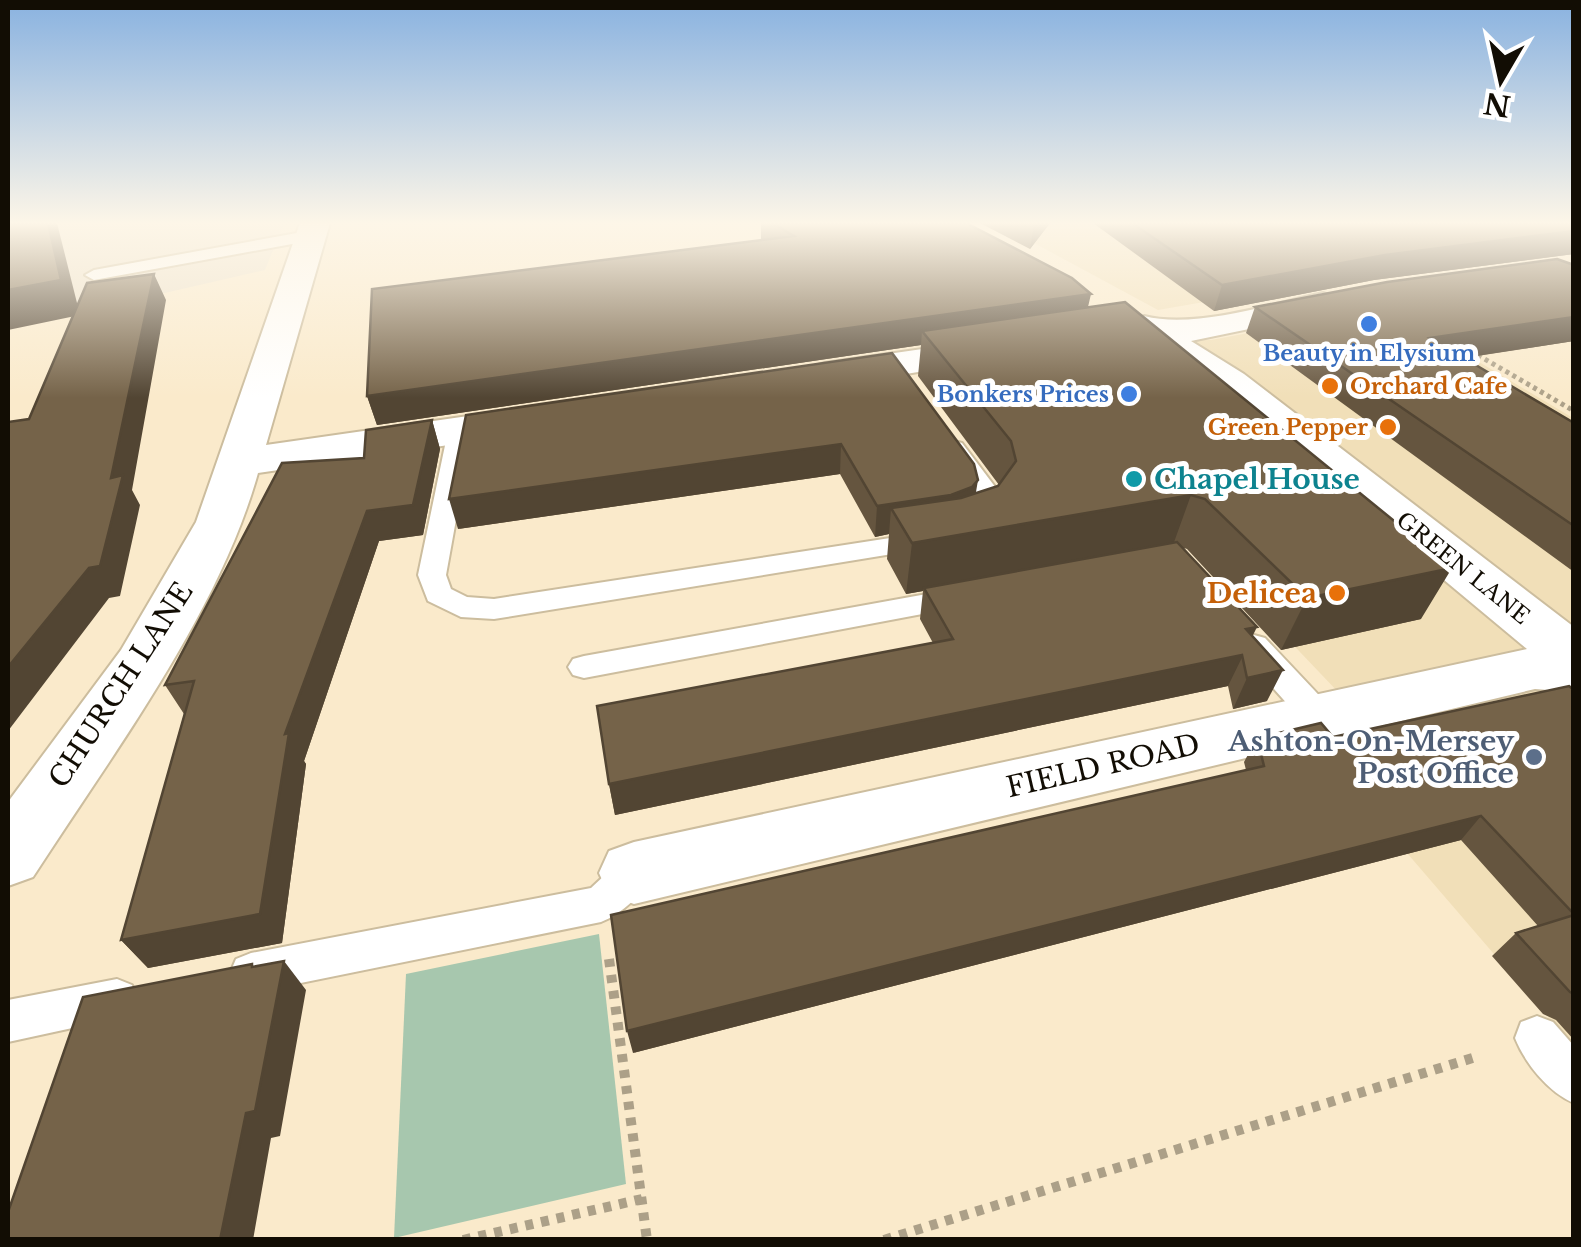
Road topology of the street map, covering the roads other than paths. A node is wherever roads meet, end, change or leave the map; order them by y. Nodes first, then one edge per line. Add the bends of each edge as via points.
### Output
1 (296, 281) edge
2 (1086, 295) edge
3 (1358, 298) edge
4 (1151, 330) junction
5 (786, 381) edge
6 (575, 413) edge
7 (940, 428) edge
8 (460, 430) junction
9 (241, 462) junction
10 (984, 593) edge
11 (1240, 631) edge
12 (1574, 657) edge
13 (584, 667) dead end
14 (1574, 671) edge
15 (1319, 718) junction
16 (8, 856) edge
17 (618, 888) joint
18 (220, 980) edge
19 (163, 991) edge
20 (8, 1021) edge
21 (1537, 1038) road end
22 (1574, 1080) edge

1 - 9 street, CHURCH LANE
2 - 4 street, GREEN LANE
3 - 4 street via 1190,330
4 - 5 street via 1038,343 905,380
4 - 12 street, GREEN LANE via 1219,374
6 - 8 street
7 - 8 lane via 986,492 990,511 979,526 953,536 494,609 461,606 438,594 432,575
8 - 9 street
9 - 16 street, CHURCH LANE via 220,522 142,664
10 - 13 lane
11 - 15 lane
14 - 15 street, FIELD ROAD via 1535,668
15 - 17 street, FIELD ROAD
17 - 18 lane
19 - 20 lane
21 - 22 lane

